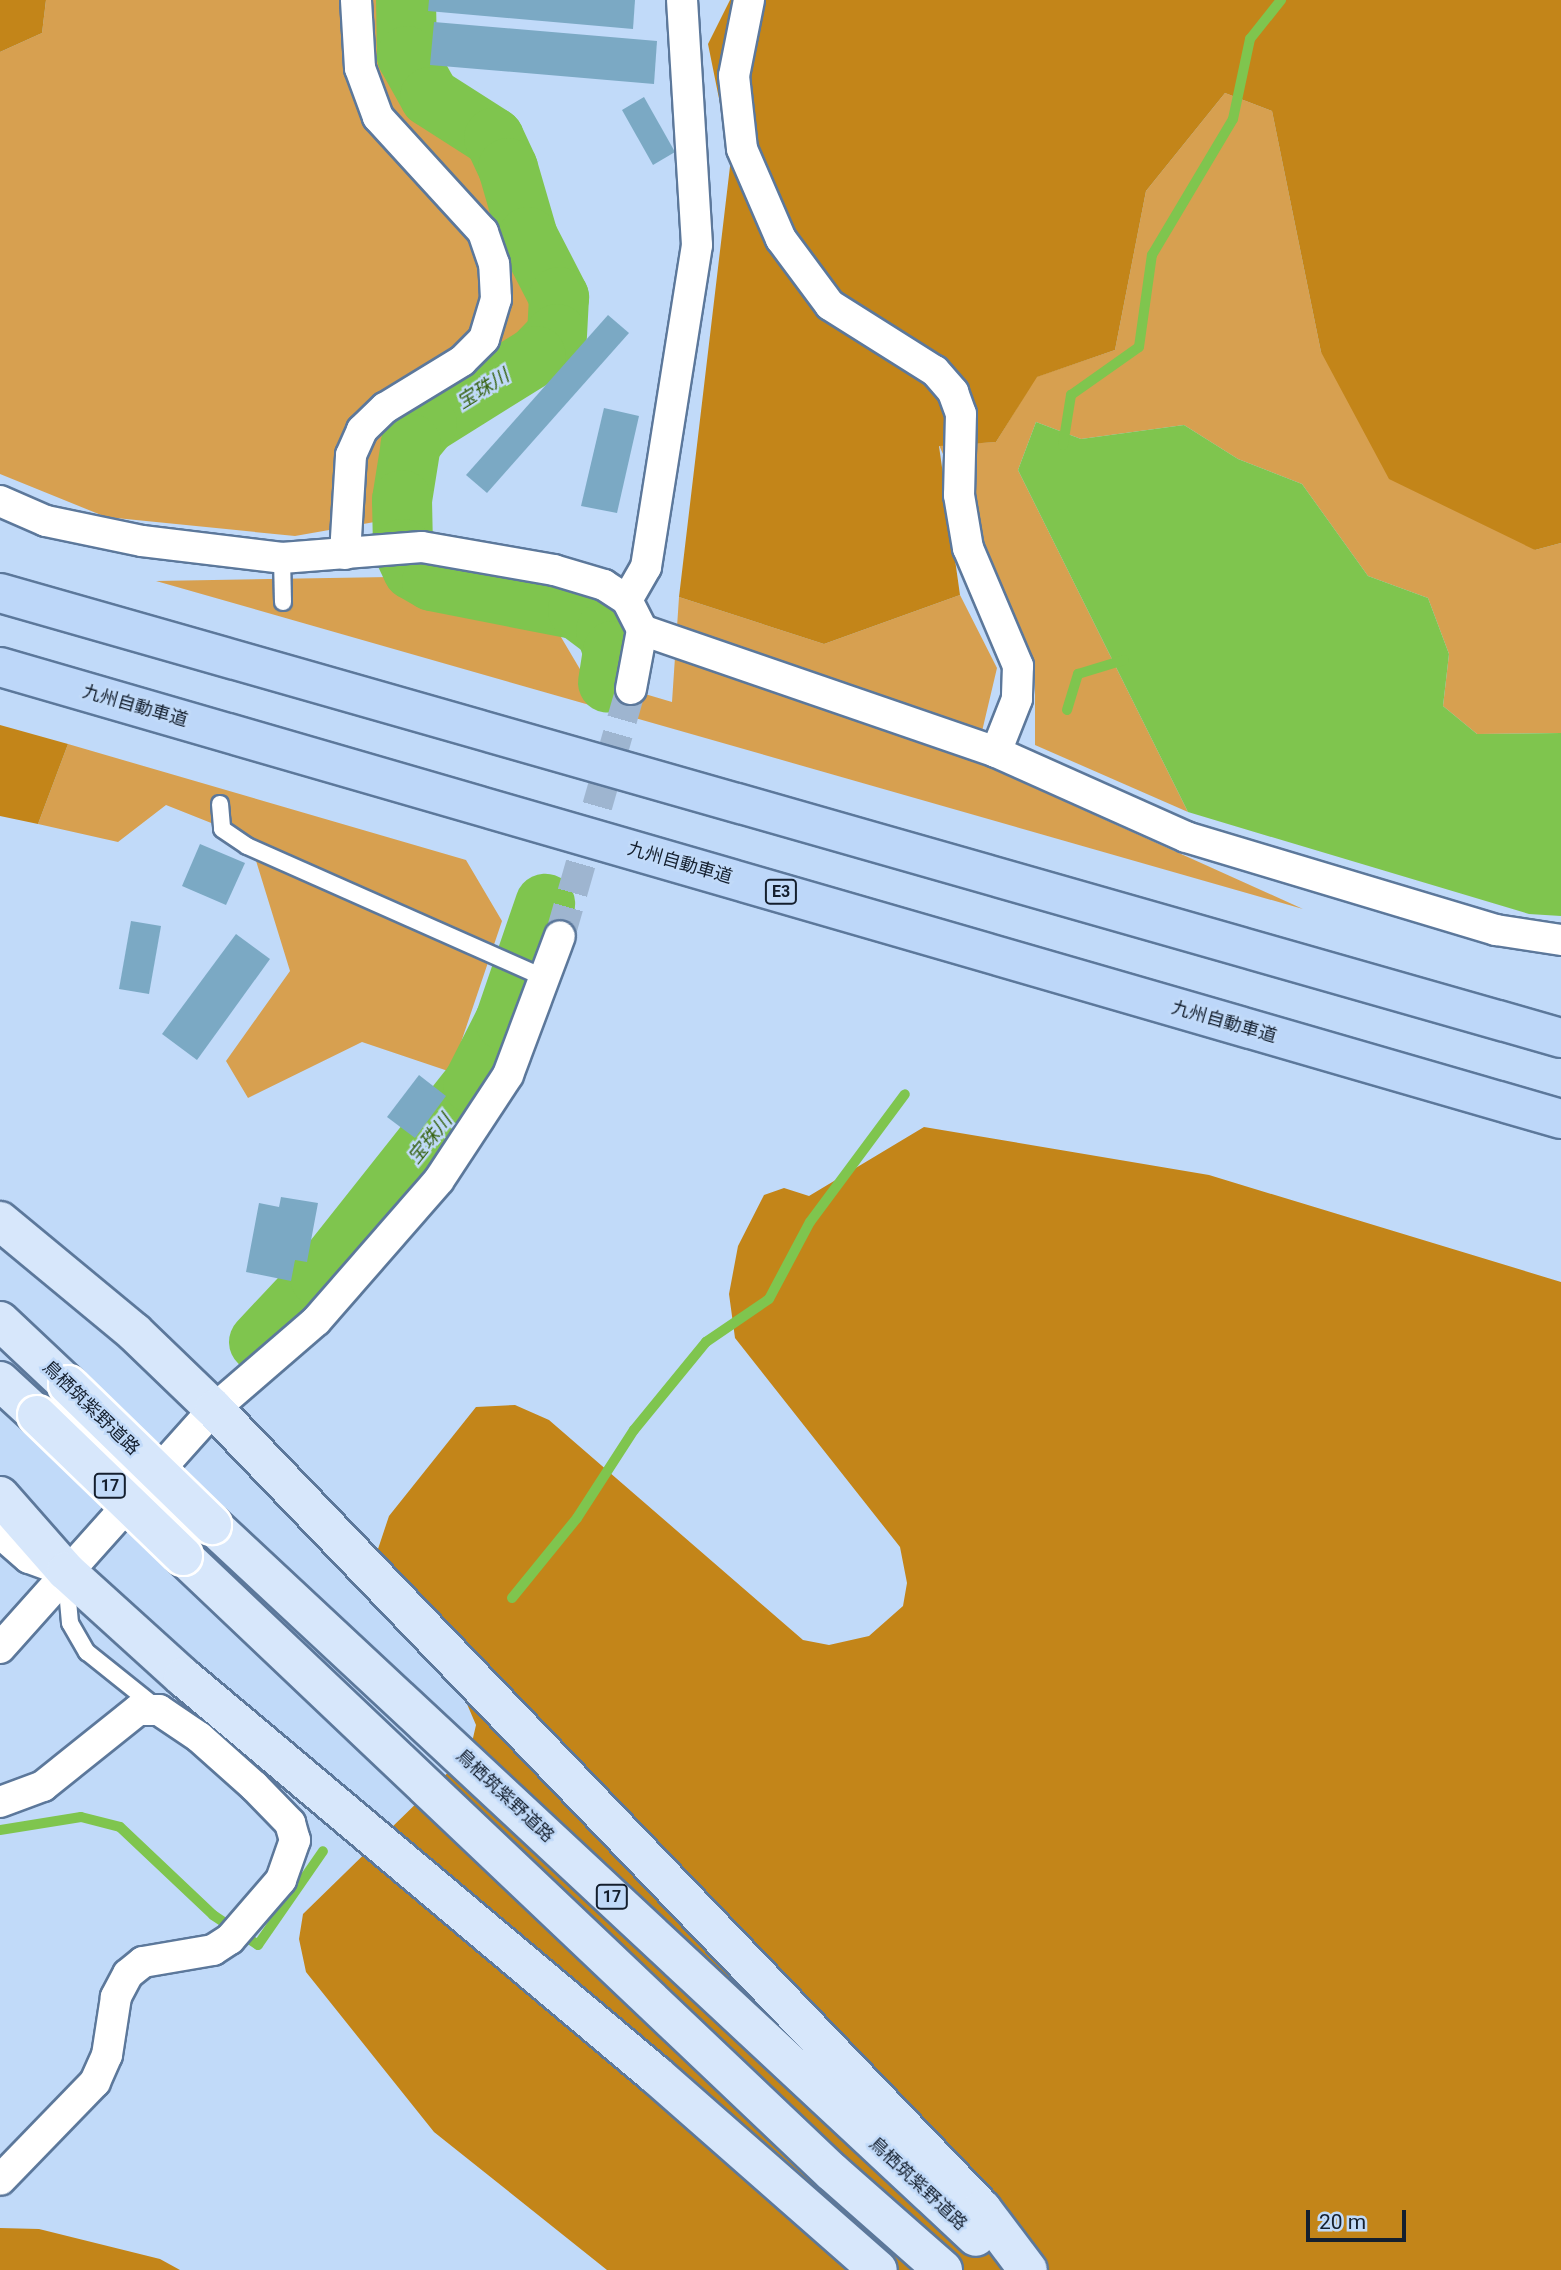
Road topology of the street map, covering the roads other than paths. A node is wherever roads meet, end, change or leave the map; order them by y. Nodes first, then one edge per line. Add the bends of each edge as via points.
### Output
1 (356, 0) edge
2 (682, 0) edge
3 (749, 0) edge
4 (0, 501) edge
5 (345, 554) junction
6 (282, 558) junction
7 (0, 593) edge
8 (627, 600) junction
9 (283, 602) dead end
10 (642, 631) junction
11 (0, 667) edge
12 (631, 688) tunnel mouth
13 (996, 752) junction
14 (220, 804) dead end
15 (560, 936) tunnel mouth
16 (1561, 940) edge
17 (542, 977) junction
18 (1561, 1038) edge
19 (1561, 1119) edge
20 (0, 1221) edge
21 (0, 1321) edge
22 (0, 1381) edge
23 (214, 1409) junction
24 (0, 1496) edge
25 (0, 1533) edge
26 (66, 1571) junction
27 (0, 1648) edge
28 (159, 1710) junction
29 (0, 1802) edge
30 (0, 2180) edge
31 (878, 2270) edge
32 (943, 2270) edge
33 (1011, 2270) edge
34 (1028, 2270) edge

1 - 5 street via 360,68 378,117 483,232 494,264 496,299 484,338 462,361 384,408 362,430 351,455
2 - 8 street via 697,245 646,567
3 - 13 street via 734,76 742,149 781,239 831,305 935,371 953,392 961,414 959,495 968,548 1018,666 1017,699
4 - 6 street via 46,521 142,541
5 - 6 street
5 - 8 street via 382,547 422,547 554,570 604,585
6 - 9 lane
7 - 18 highway
8 - 10 street
10 - 12 street
10 - 13 street
11 - 19 highway, 九州自動車道 / E3
13 - 16 street via 1186,837 1496,930
14 - 17 lane via 222,829 247,846
15 - 17 street
17 - 23 street via 508,1075 439,1180 316,1321
20 - 23 main road via 134,1332
21 - 33 main road, 鳥栖筑紫野道路 / 17, bridge via 212,1525
22 - 32 main road, 17, bridge via 822,2162
23 - 26 street
23 - 34 main road via 982,2209
24 - 26 main road
25 - 26 street via 29,1558
26 - 27 street
26 - 28 lane via 70,1623 87,1652
26 - 31 main road via 183,1677 656,2075
28 - 29 street via 138,1710 43,1786
28 - 30 street via 199,1737 290,1823 293,1857 281,1880 237,1933 213,1950 144,1962 128,1973 116,1997 107,2055 95,2082

